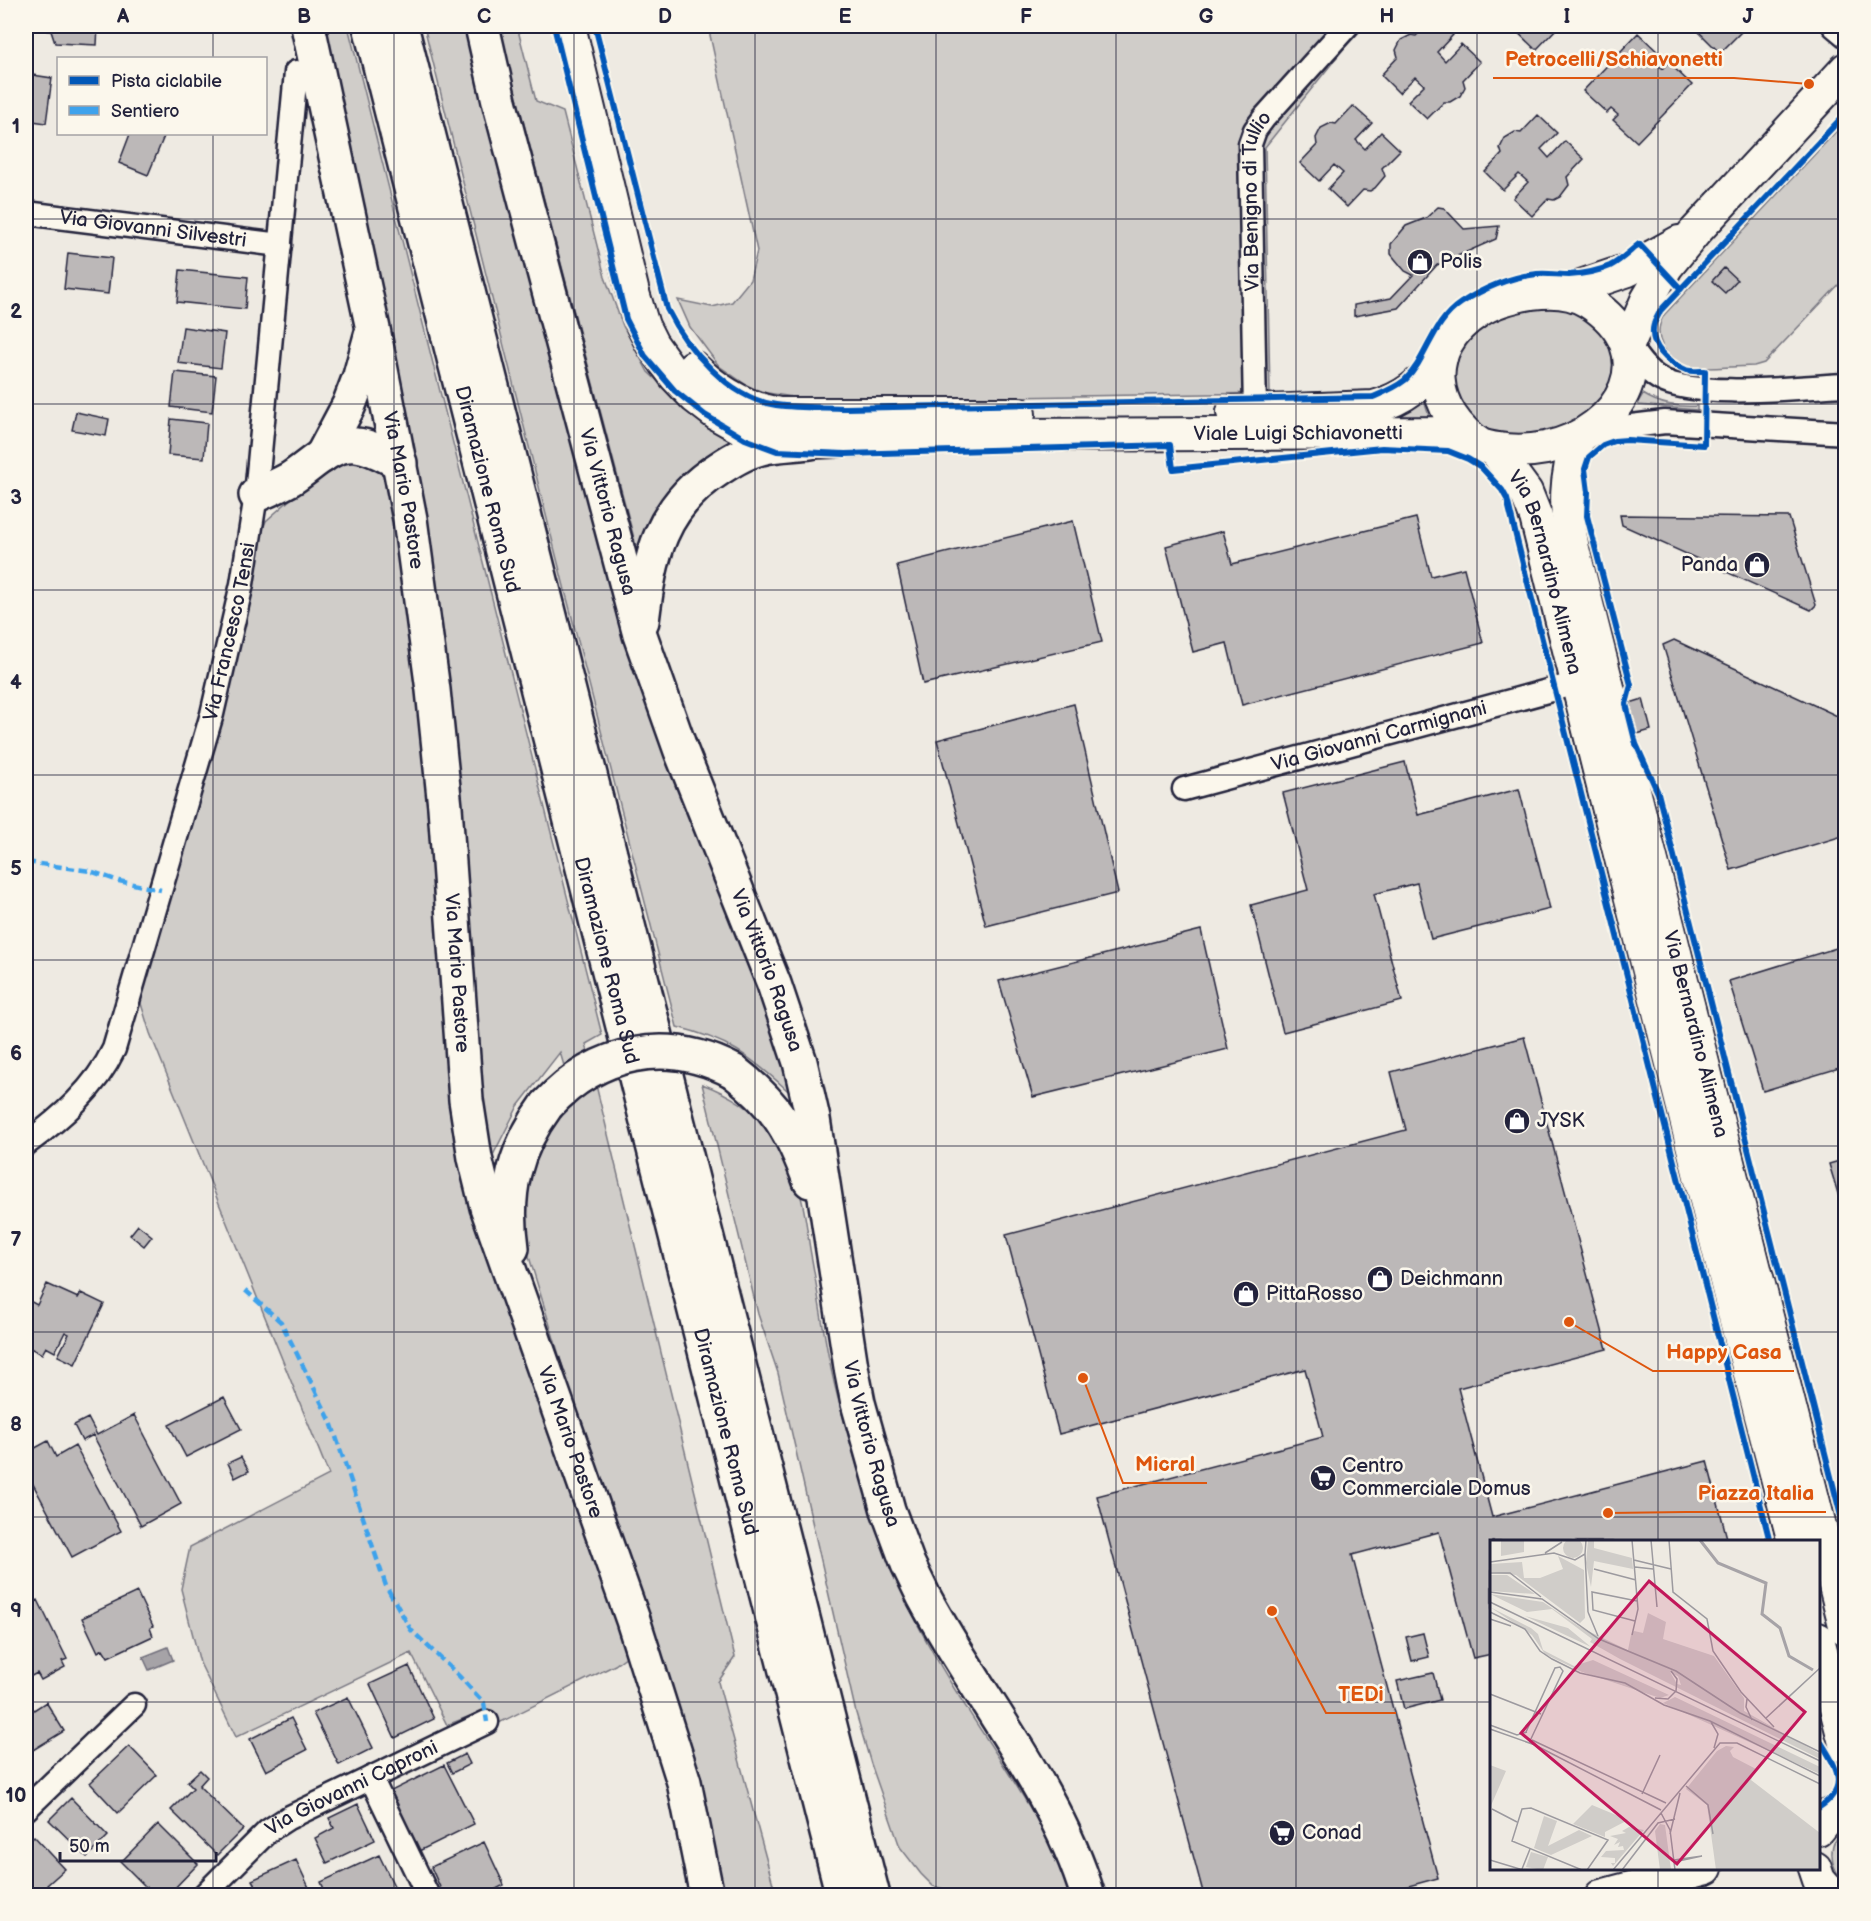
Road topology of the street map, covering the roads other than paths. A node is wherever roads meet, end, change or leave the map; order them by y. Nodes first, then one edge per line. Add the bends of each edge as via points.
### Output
1 (308, 26) edge
2 (370, 26) edge
3 (401, 26) edge
4 (482, 26) edge
5 (569, 26) edge
6 (584, 26) edge
7 (1347, 26) edge
8 (1834, 26) edge
9 (1845, 36) edge
10 (1845, 69) edge
11 (296, 72) dead end
12 (26, 213) edge
13 (1695, 232) junction
14 (280, 245) junction
15 (1563, 292) junction
16 (373, 329) junction
17 (1628, 345) junction
18 (1441, 357) junction
19 (1845, 385) edge
20 (1255, 412) junction
21 (1845, 433) edge
22 (1583, 434) junction
23 (811, 442) junction
24 (1488, 448) junction
25 (322, 456) junction
26 (400, 463) junction
27 (256, 495) junction
28 (640, 635) junction
29 (1576, 683) junction
30 (1184, 789) dead end
31 (26, 1144) edge
32 (834, 1256) junction
33 (526, 1318) junction
34 (1793, 1540) edge
35 (1845, 1629) edge
36 (1820, 1647) edge
37 (134, 1705) dead end
38 (487, 1722) dead end
39 (1845, 1747) edge
40 (371, 1778) junction
41 (1845, 1805) edge
42 (26, 1809) edge
43 (1820, 1827) edge
44 (1702, 1870) edge
45 (1815, 1870) edge
46 (212, 1892) edge
47 (706, 1892) edge
48 (1607, 1895) edge
49 (428, 1896) edge
50 (843, 1896) edge
51 (873, 1896) edge
52 (1088, 1896) edge
53 (1833, 1896) edge

1 - 16 highway, Via Mario Pastore
2 - 50 highway, Diramazione Roma Sud
3 - 51 highway, Diramazione Roma Sud
4 - 28 highway, Via Vittorio Ragusa
5 - 23 street, Viale Luigi Schiavonetti via 635,299 652,344 684,387 717,414 740,428 767,437
6 - 20 street, Viale Luigi Schiavonetti via 658,314 688,362 734,398 787,415
7 - 20 street, Via Benigno di Tullio via 1264,118 1250,144
8 - 9 street
10 - 13 street
11 - 14 street, Via Francesco Tensi
12 - 14 street, Via Giovanni Silvestri
13 - 15 street via 1628,270
13 - 17 street via 1657,282
14 - 27 street, Via Francesco Tensi
15 - 17 street, Viale Luigi Schiavonetti via 1601,310
15 - 18 street, Viale Luigi Schiavonetti via 1508,297 1491,304 1459,328
16 - 25 highway via 350,405
16 - 26 highway, Via Mario Pastore
17 - 19 street, Viale Luigi Schiavonetti via 1653,374 1684,387 1735,390
17 - 22 street, Viale Luigi Schiavonetti via 1629,373 1623,393 1613,409
18 - 20 street, Viale Luigi Schiavonetti via 1415,388 1387,403 1368,408
18 - 24 street, Viale Luigi Schiavonetti via 1438,384 1445,406 1462,432
21 - 22 street, Viale Luigi Schiavonetti via 1665,422
22 - 24 street, Viale Luigi Schiavonetti via 1546,448
22 - 35 street, Via Bernardino Alimena via 1570,463 1566,501 1573,549
23 - 24 street, Viale Luigi Schiavonetti via 1000,435 1402,432 1440,433
23 - 28 highway via 757,449 711,474 686,496 657,543
24 - 29 street, Via Bernardino Alimena via 1520,483 1532,504
25 - 26 highway via 355,444
25 - 27 highway via 289,479
26 - 33 highway, Via Mario Pastore via 433,690 471,1134 487,1207
27 - 31 street, Via Francesco Tensi via 240,594 212,714 118,1037 89,1088
28 - 32 highway, Via Vittorio Ragusa via 793,1039 813,1119
29 - 30 street, Via Giovanni Carmignani
29 - 34 street, Via Bernardino Alimena
32 - 33 highway, bridge via 801,1155 767,1100 734,1071 716,1062 684,1054 625,1056 580,1076 547,1105 523,1142 511,1187 512,1245
32 - 52 highway, Via Vittorio Ragusa via 858,1402 881,1489 904,1553 932,1611 1050,1808 1070,1846
33 - 47 highway, Via Mario Pastore via 640,1641 684,1782
36 - 39 street
37 - 42 street
38 - 40 street, Via Giovanni Caproni
40 - 46 street, Via Giovanni Caproni via 278,1824
40 - 49 street
41 - 43 street
44 - 48 street
45 - 53 street

